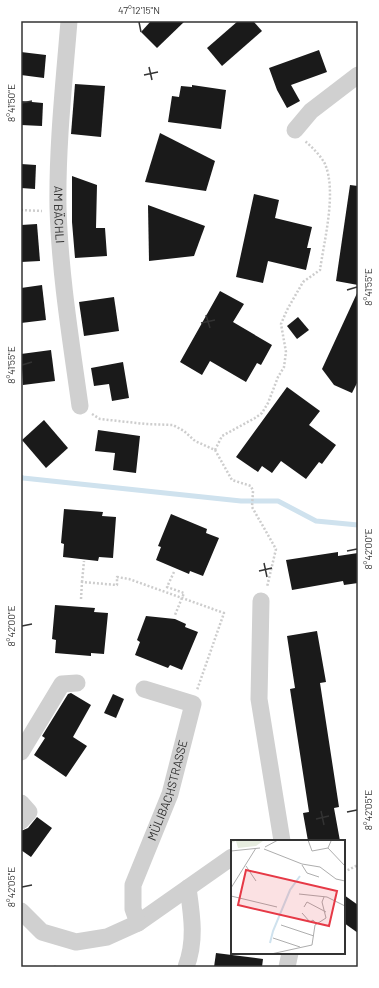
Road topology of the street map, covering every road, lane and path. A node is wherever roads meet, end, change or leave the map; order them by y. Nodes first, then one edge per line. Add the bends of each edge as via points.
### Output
1 (69, 21) edge
2 (358, 74) edge
3 (295, 130) joint
4 (21, 210) edge
5 (58, 211) junction
6 (80, 406) joint
7 (215, 450) junction
8 (84, 561) dead end
9 (174, 572) dead end
10 (82, 582) junction
11 (182, 598) junction
12 (81, 599) dead end
13 (260, 601) joint
14 (174, 615) dead end
15 (77, 683) dead end
16 (144, 689) dead end
17 (192, 704) junction
18 (21, 752) edge
19 (21, 803) edge
20 (21, 821) edge
21 (282, 840) edge
22 (231, 858) edge
23 (358, 866) edge
24 (345, 872) edge
25 (188, 888) junction
26 (21, 911) edge
27 (138, 923) junction
28 (290, 954) edge
29 (186, 967) edge
30 (287, 967) edge

1 - 5 street, AM BÄCHLI via 58,162
2 - 3 street via 311,111
3 - 7 path via 324,163 329,178 329,202 320,270 303,282 281,324 286,352 284,368 268,404 255,418 222,436
4 - 5 path
5 - 6 street, AM BÄCHLI via 63,281
6 - 7 path via 100,419 173,425 194,441
7 - 13 path via 232,480 248,484 253,491 252,504 276,549 265,593
8 - 10 path
9 - 11 path via 168,587 184,593
10 - 11 path via 117,585 118,577
10 - 12 path
11 - 14 path
11 - 17 path via 224,613
13 - 21 street via 259,699
15 - 18 street via 62,684
16 - 17 street
17 - 27 street, MÜLIBACHSTRASSE via 170,794 133,884 133,909
19 - 20 street via 29,812
22 - 25 street
23 - 24 path
25 - 27 street
25 - 29 street via 193,924 191,952
26 - 27 street via 42,932 76,942 107,937
28 - 30 street

